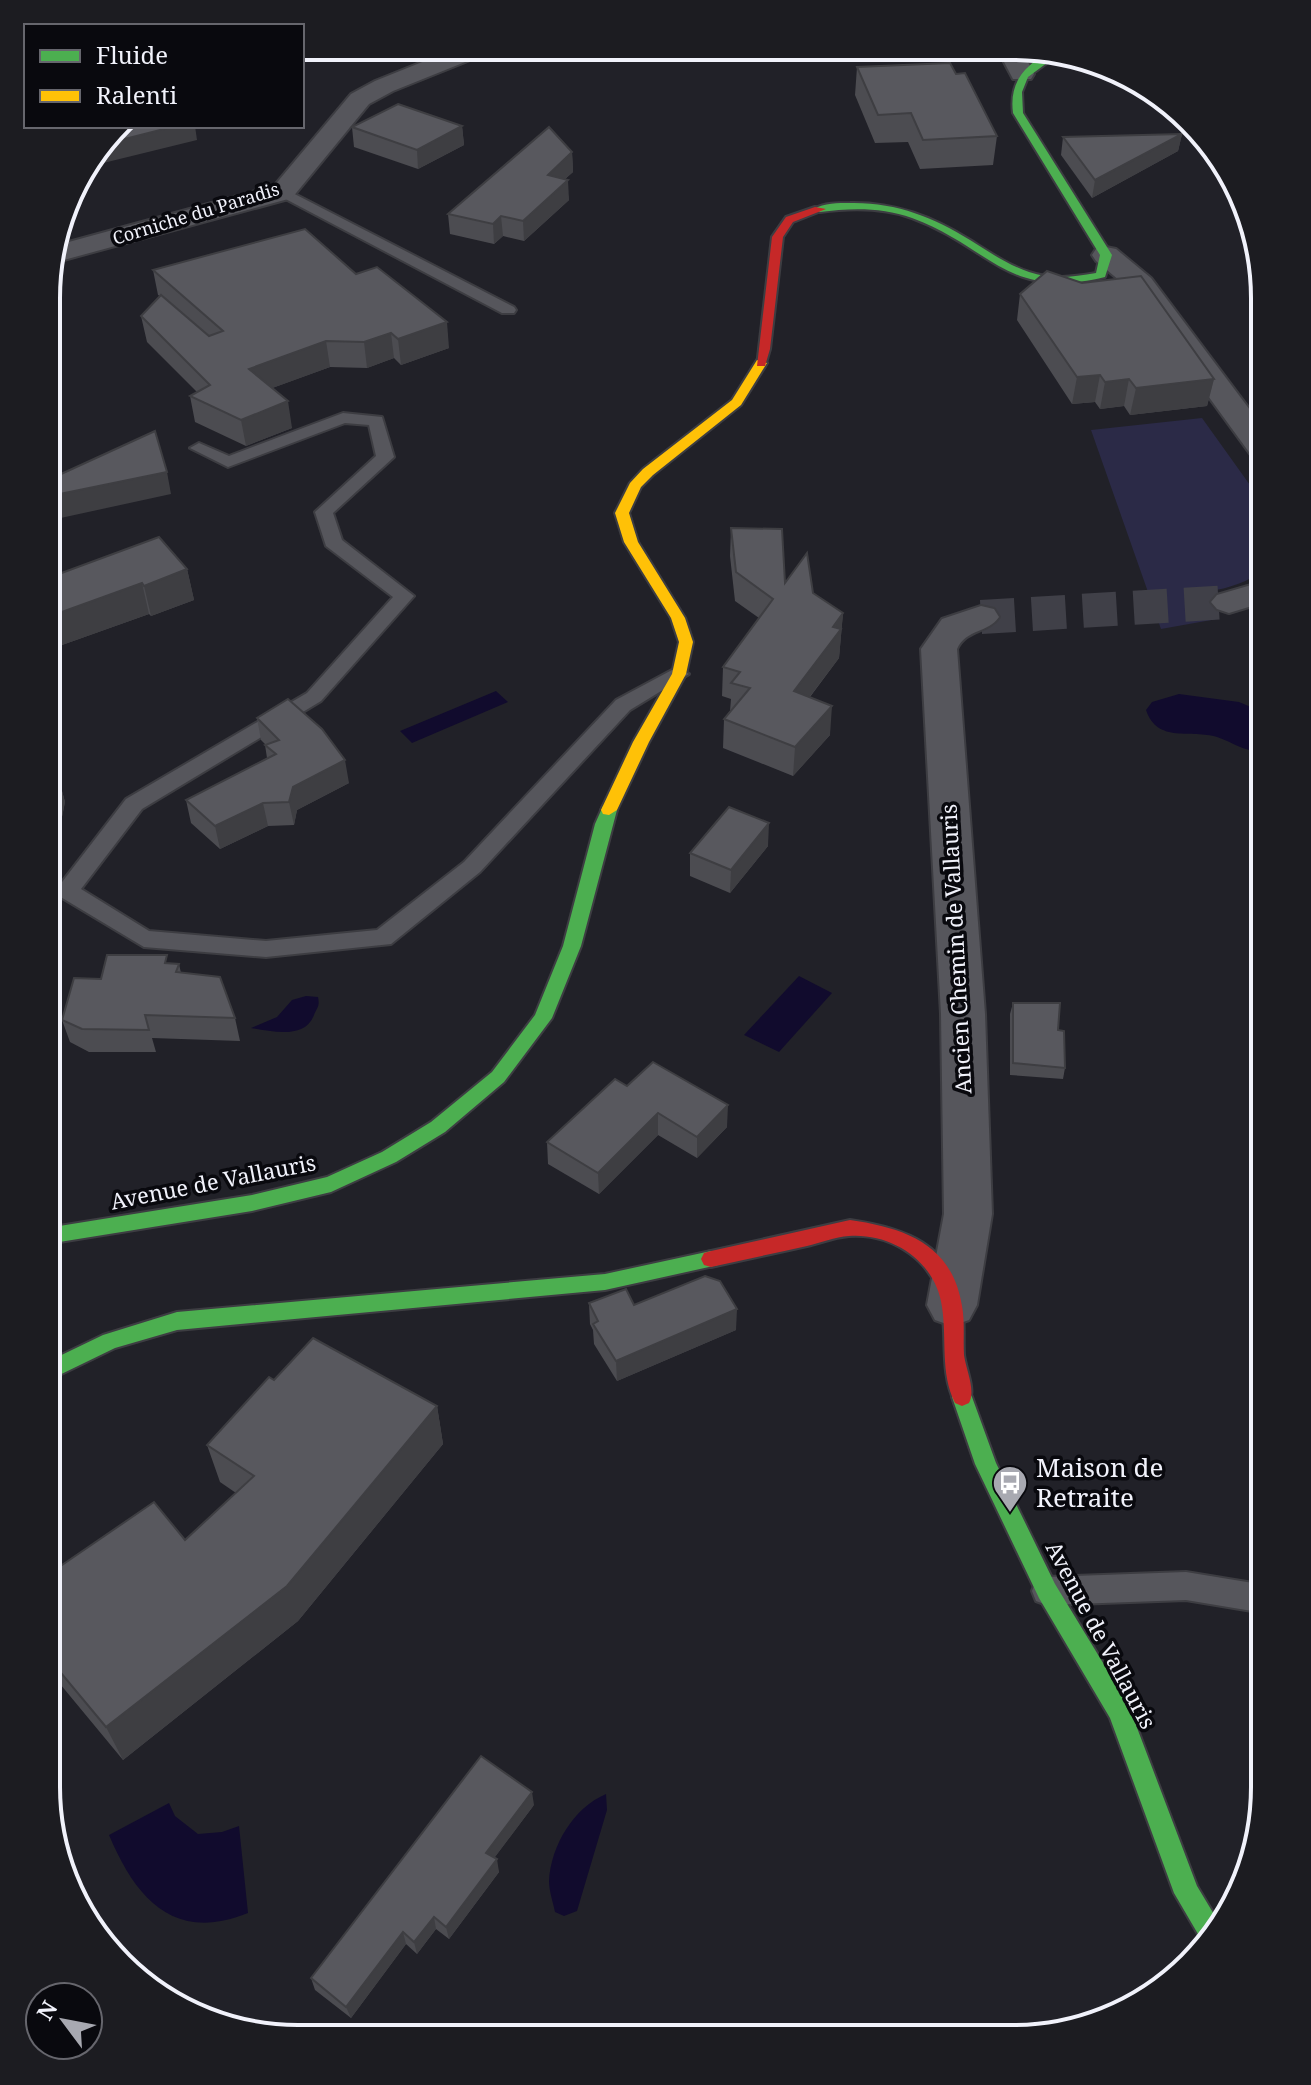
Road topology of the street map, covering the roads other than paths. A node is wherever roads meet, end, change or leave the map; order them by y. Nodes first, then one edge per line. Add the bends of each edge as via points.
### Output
1 (449, 60) edge
2 (1015, 60) edge
3 (1040, 62) edge
4 (1022, 74) junction
5 (283, 192) junction
6 (65, 252) edge
7 (1106, 255) junction
8 (508, 310) dead end
9 (1251, 433) edge
10 (199, 448) dead end
11 (1251, 595) edge
12 (1229, 602) tunnel mouth
13 (981, 617) tunnel mouth
14 (679, 674) junction
15 (60, 1234) edge
16 (952, 1305) junction
17 (60, 1364) edge
18 (1047, 1591) junction
19 (1250, 1597) edge
20 (1206, 1926) edge

1 - 5 street, Corniche du Paradis via 360,99
2 - 4 street
3 - 4 main road
4 - 7 main road via 1013,97 1018,113
5 - 6 street, Corniche du Paradis
5 - 8 lane
7 - 9 street via 1141,284
7 - 14 main road, Avenue de Vallauris via 1101,275 1075,285 1058,284 1019,275 904,213 853,206 791,218 776,240 769,326 754,378 723,417 635,487 622,513 631,542 678,618 686,642
10 - 14 lane via 228,462 343,418 376,421 385,457 324,512 333,542 404,596 314,697 134,804 67,891 144,939 266,949 383,938 472,867 623,705
11 - 12 street
13 - 16 street, Ancien Chemin de Vallauris via 957,623 939,649 963,1014 968,1214
14 - 15 main road, Avenue de Vallauris via 603,824 572,946 543,1018 498,1077 438,1127 331,1184 252,1203
16 - 17 main road, Avenue de Vallauris via 941,1273 925,1252 886,1233 850,1228 605,1282 177,1321 130,1333
16 - 18 main road, Avenue de Vallauris via 954,1357 966,1414
18 - 19 lane via 1186,1586
18 - 20 main road, Avenue de Vallauris via 1120,1712 1187,1893

